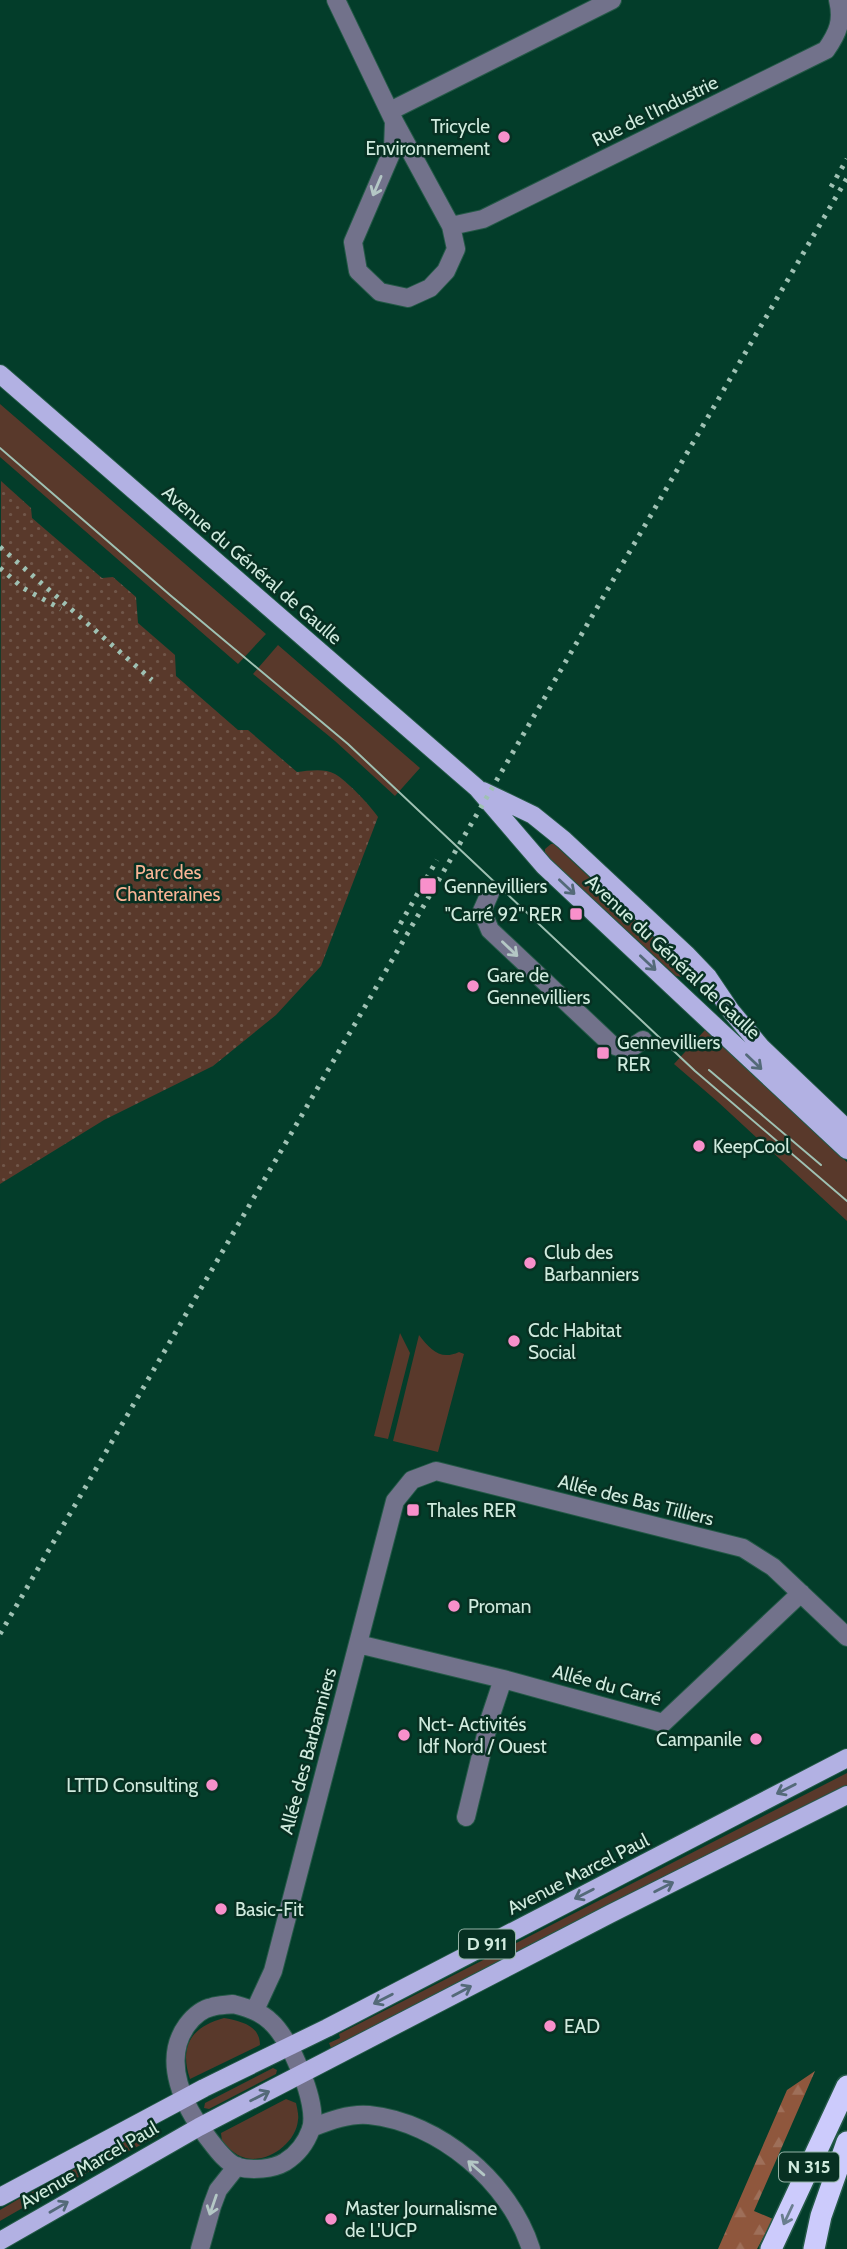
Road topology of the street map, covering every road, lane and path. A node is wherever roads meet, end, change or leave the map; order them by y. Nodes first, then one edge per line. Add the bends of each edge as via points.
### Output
1 (337, 0) edge
2 (612, 0) edge
3 (838, 0) edge
4 (392, 116) junction
5 (451, 226) junction
6 (0, 374) edge
7 (477, 788) junction
8 (545, 823) junction
9 (526, 846) junction
10 (490, 893) dead end
11 (708, 977) junction
12 (687, 999) junction
13 (643, 1040) dead end
14 (847, 1129) edge
15 (847, 1150) edge
16 (395, 1500) joint
17 (801, 1594) junction
18 (847, 1637) edge
19 (358, 1644) junction
20 (503, 1679) junction
21 (847, 1758) edge
22 (847, 1795) edge
23 (466, 1817) dead end
24 (255, 2010) junction
25 (290, 2046) junction
26 (302, 2075) junction
27 (847, 2086) edge
28 (184, 2099) junction
29 (199, 2127) junction
30 (311, 2127) junction
31 (847, 2142) edge
32 (237, 2166) junction
33 (0, 2197) edge
34 (0, 2241) edge
35 (200, 2249) edge
36 (531, 2249) edge
37 (772, 2249) edge
38 (814, 2249) edge

1 - 4 street
2 - 4 street
3 - 5 street, Rue de l'Industrie via 837,34 826,50 483,219
4 - 5 street
4 -> 5 street via 393,149 353,242 358,271 380,292 408,298 430,288 446,271 456,249
6 - 7 main road, Avenue du Général de Gaulle
7 - 8 main road, Avenue du Général de Gaulle
7 - 9 main road, Avenue du Général de Gaulle
8 - 9 main road
8 - 11 main road, Avenue du Général de Gaulle
9 -> 12 main road, Avenue du Général de Gaulle
10 -> 13 street via 482,911 490,929 512,952 612,1045 628,1050
11 - 12 main road
11 - 14 main road, Avenue du Général de Gaulle via 761,1047
12 -> 15 main road, Avenue du Général de Gaulle
16 - 17 street, Allée des Bas Tilliers via 412,1480 436,1471 743,1548 773,1567
16 - 19 street, Allée des Barbanniers
17 - 18 street, Allée des Bas Tilliers
17 - 20 street, Allée du Carré via 663,1723
19 - 20 street, Allée du Carré
19 - 24 street, Allée des Barbanniers via 273,1971
20 - 23 street
21 -> 25 main road, Avenue Marcel Paul / D 911
26 -> 22 main road, Avenue Marcel Paul / D 911
24 - 25 street via 271,2021
24 - 28 street via 233,2004 209,2007 192,2017 175,2051
25 - 26 street
25 - 28 main road, Avenue Marcel Paul / D 911
29 -> 26 main road, Avenue Marcel Paul / D 911
26 - 30 street via 312,2110
27 -> 37 highway, N 315
28 - 29 street
28 - 33 main road, Avenue Marcel Paul / D 911
29 - 32 street
34 -> 29 main road, Avenue Marcel Paul / D 911
30 - 32 street via 300,2151 282,2164 260,2169
36 -> 30 street via 501,2192 435,2136 405,2121 366,2114
31 - 38 highway, N 315
32 -> 35 street via 218,2190

